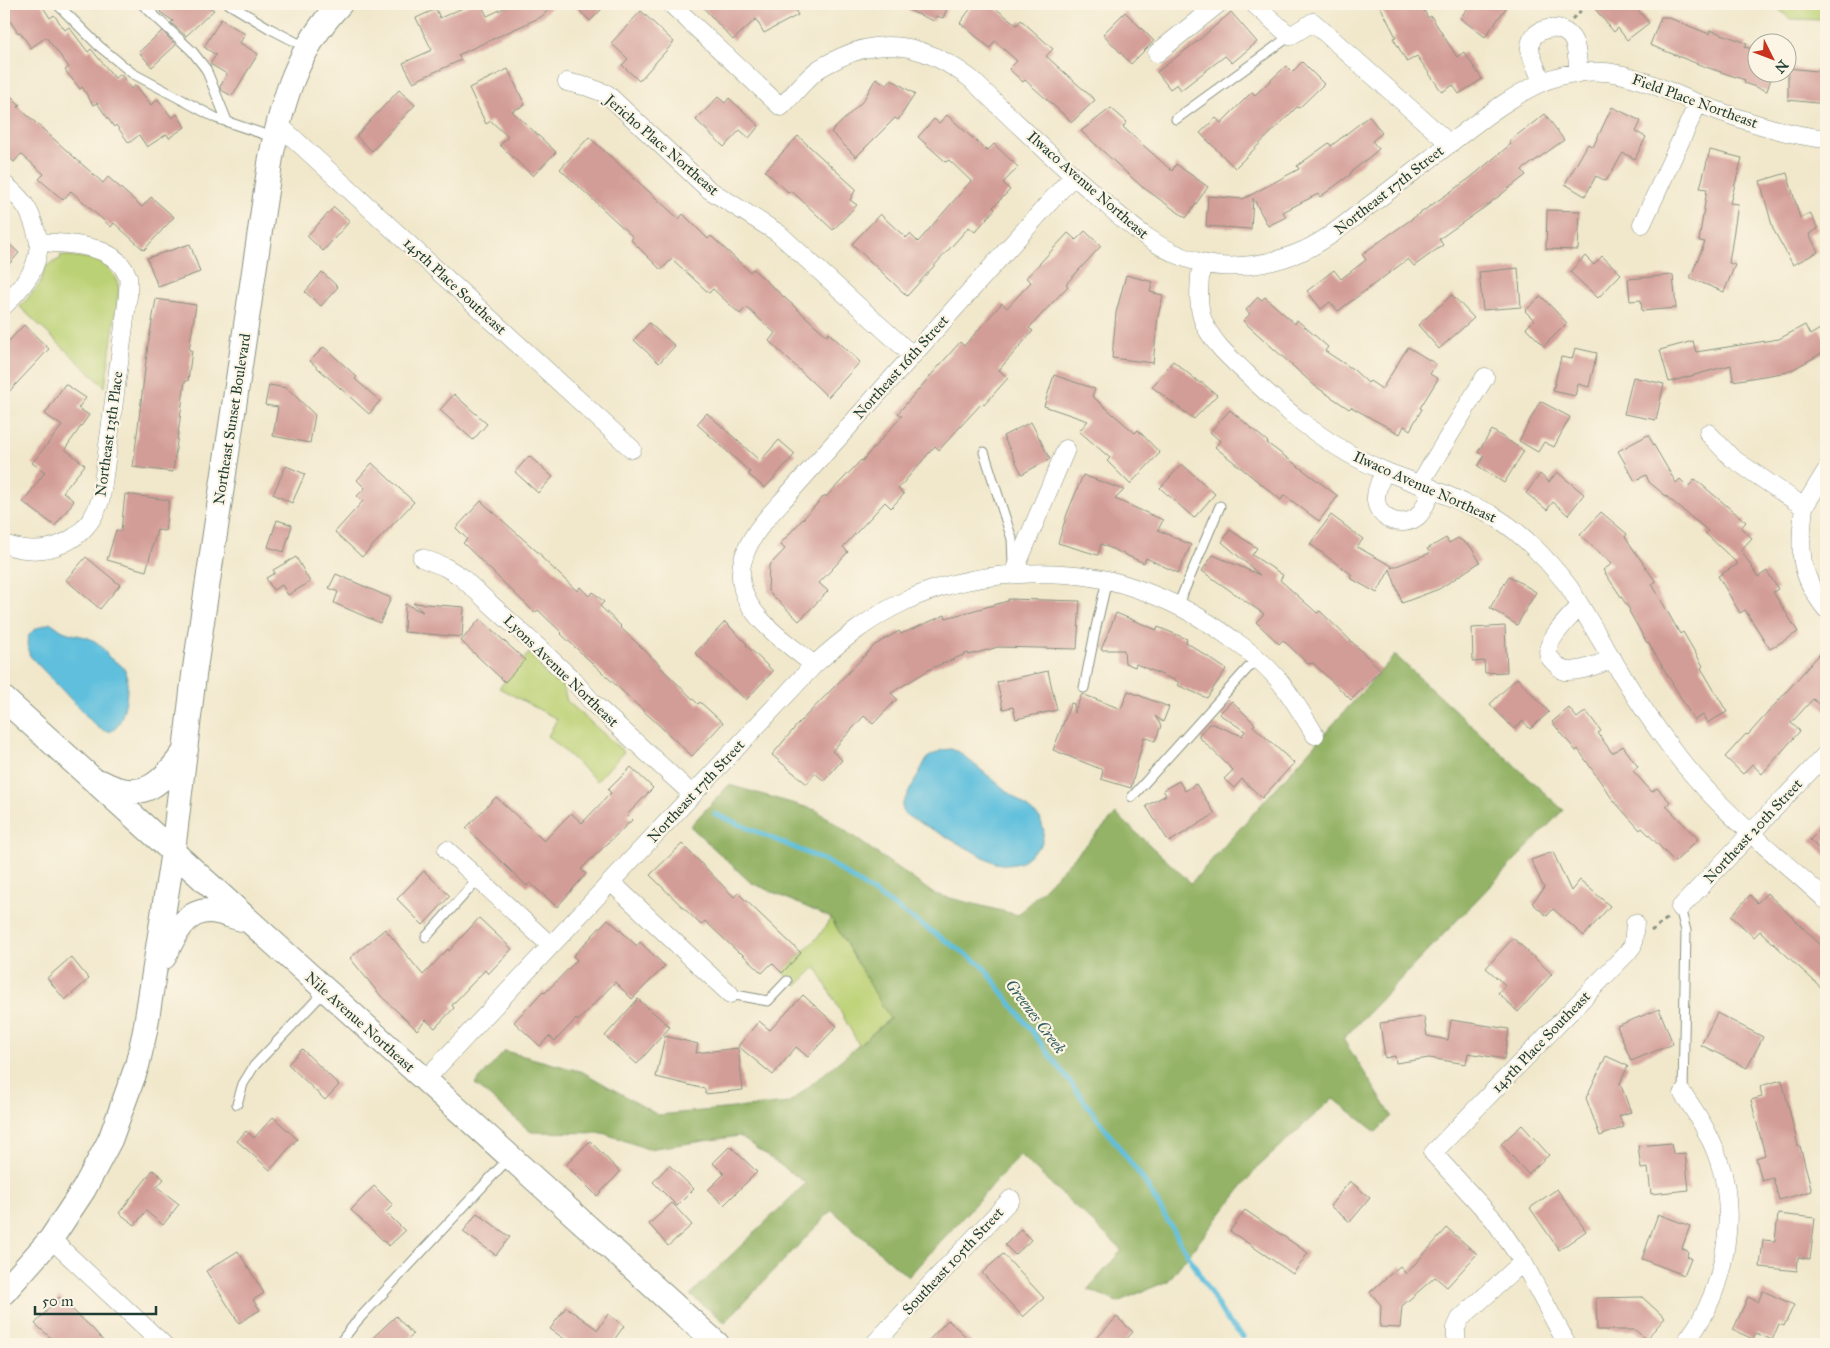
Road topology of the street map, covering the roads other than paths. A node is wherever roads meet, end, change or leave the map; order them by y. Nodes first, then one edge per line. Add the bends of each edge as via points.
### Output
1 (57, 4) edge
2 (142, 4) edge
3 (230, 4) edge
4 (340, 4) edge
5 (671, 4) edge
6 (1218, 4) edge
7 (1254, 4) edge
8 (1290, 36) junction
9 (307, 48) junction
10 (1157, 53) dead end
11 (1571, 74) junction
12 (567, 82) dead end
13 (1542, 82) junction
14 (1698, 103) junction
15 (1176, 119) dead end
16 (227, 122) junction
17 (276, 131) junction
18 (1826, 140) edge
19 (1450, 144) junction
20 (1073, 176) junction
21 (4, 184) edge
22 (1642, 224) dead end
23 (39, 242) junction
24 (1200, 263) junction
25 (4, 306) edge
26 (912, 355) junction
27 (1485, 377) dead end
28 (1708, 433) dead end
29 (632, 449) dead end
30 (1066, 449) dead end
31 (984, 452) dead end
32 (1384, 471) junction
33 (1826, 471) edge
34 (1426, 486) junction
35 (1220, 506) dead end
36 (1804, 507) junction
37 (4, 544) edge
38 (422, 558) dead end
39 (1013, 574) junction
40 (1107, 580) junction
41 (1178, 605) junction
42 (1580, 606) junction
43 (1826, 609) edge
44 (1257, 658) junction
45 (1613, 659) junction
46 (814, 665) junction
47 (1084, 688) dead end
48 (4, 699) edge
49 (1315, 735) dead end
50 (186, 750) junction
51 (1826, 754) edge
52 (89, 775) junction
53 (693, 795) junction
54 (1132, 797) dead end
55 (1751, 832) junction
56 (447, 850) dead end
57 (173, 851) junction
58 (478, 879) junction
59 (611, 882) junction
60 (1826, 900) edge
61 (1680, 908) joint
62 (249, 920) junction
63 (1634, 923) dead end
64 (426, 937) dead end
65 (551, 946) junction
66 (154, 976) junction
67 (788, 981) dead end
68 (325, 990) junction
69 (730, 994) joint
70 (425, 1080) junction
71 (1684, 1094) joint
72 (237, 1104) dead end
73 (510, 1157) junction
74 (1011, 1199) dead end
75 (51, 1239) junction
76 (1523, 1262) junction
77 (4, 1292) edge
78 (1456, 1341) dead end
79 (162, 1344) edge
80 (339, 1344) edge
81 (717, 1344) edge
82 (874, 1344) edge
83 (1567, 1344) edge
84 (1684, 1344) edge

1 - 16 lane via 132,73
2 - 16 lane via 192,51 206,69
3 - 9 lane
4 - 9 main road, Northeast Sunset Boulevard via 312,37
5 - 20 street, Ilwaco Avenue Northeast via 781,107 817,70 869,47 913,48 935,56 970,79
6 - 10 street
7 - 8 street
8 - 15 lane
8 - 19 street via 1313,22
9 - 17 main road, Northeast Sunset Boulevard via 295,70
11 - 13 street, Northeast 17th Street
11 - 13 street via 1574,41 1563,30 1548,28 1535,36 1530,50
11 - 14 street, Field Place Northeast via 1614,72
12 - 26 street, Jericho Place Northeast via 607,94 708,189 778,233
13 - 19 street, Northeast 17th Street via 1513,98
14 - 18 street, Field Place Northeast via 1761,125
14 - 22 street
16 - 17 lane
17 - 29 street, 145th Place Southeast
17 - 50 main road, Northeast Sunset Boulevard via 195,666
19 - 24 street, Northeast 17th Street via 1330,236 1306,249 1277,260 1246,265
20 - 24 street, Ilwaco Avenue Northeast via 1155,244
20 - 26 street, Northeast 16th Street
21 - 23 street via 15,193 33,218
23 - 25 street via 36,265 30,277
23 - 37 street, Northeast 13th Place via 103,250 118,261 128,279 127,306 97,510 77,534 45,550
24 - 32 street, Ilwaco Avenue Northeast via 1199,301 1203,321 1221,349 1297,419 1320,436
26 - 46 street, Northeast 16th Street via 756,533 745,551 741,583 750,607 760,620
27 - 34 street
28 - 36 street via 1732,458
30 - 39 street
31 - 39 lane via 1012,538
32 - 34 street, Ilwaco Avenue Northeast
32 - 34 street via 1376,501 1389,520 1405,522 1418,515 1423,509
33 - 36 street
34 - 42 street, Ilwaco Avenue Northeast via 1491,514 1514,529 1553,567
35 - 41 lane
36 - 43 street via 1801,559 1811,586
38 - 53 street, Lyons Avenue Northeast via 460,576
39 - 40 street, Northeast 17th Street via 1068,574
39 - 46 street, Northeast 17th Street via 941,587 902,602 863,625
40 - 41 street, Northeast 17th Street
40 - 47 lane
41 - 44 street, Northeast 17th Street via 1212,624
42 - 45 street, Ilwaco Avenue Northeast
42 - 45 street via 1551,639 1549,656 1564,671 1574,672
44 - 49 street, Northeast 17th Street via 1294,698
44 - 54 lane
45 - 55 street, Ilwaco Avenue Northeast via 1684,764
46 - 53 street, Northeast 17th Street
48 - 52 main road, Nile Avenue Northeast
50 - 52 main road via 161,780 142,790 116,790
50 - 57 main road, Northeast Sunset Boulevard
51 - 55 street, Northeast 20th Street
52 - 57 main road, Nile Avenue Northeast
53 - 59 street, Northeast 17th Street
55 - 60 street, Ilwaco Avenue Northeast
55 - 61 street, Northeast 20th Street
56 - 58 street
57 - 62 main road, Nile Avenue Northeast
57 - 66 main road, Northeast Sunset Boulevard
58 - 64 lane
58 - 65 street
59 - 65 street, Northeast 17th Street
59 - 69 street
61 - 71 lane via 1686,931
62 - 66 main road via 212,911 192,916 176,930
62 - 68 main road, Nile Avenue Northeast
63 - 76 street, 145th Place Southeast via 1633,945 1433,1153 1494,1220
65 - 70 street, Northeast 17th Street
66 - 75 main road via 137,1066 110,1140 84,1189
67 - 69 lane via 768,1001
68 - 70 main road, Nile Avenue Northeast
68 - 72 lane via 254,1066 243,1084
70 - 73 main road, Nile Avenue Northeast
71 - 84 street via 1702,1121 1720,1163 1726,1192 1728,1231 1711,1299
73 - 80 lane
73 - 81 main road, Nile Avenue Northeast
74 - 82 street, Southeast 105th Street
75 - 77 main road
75 - 79 street
76 - 78 street via 1460,1319
76 - 83 street

